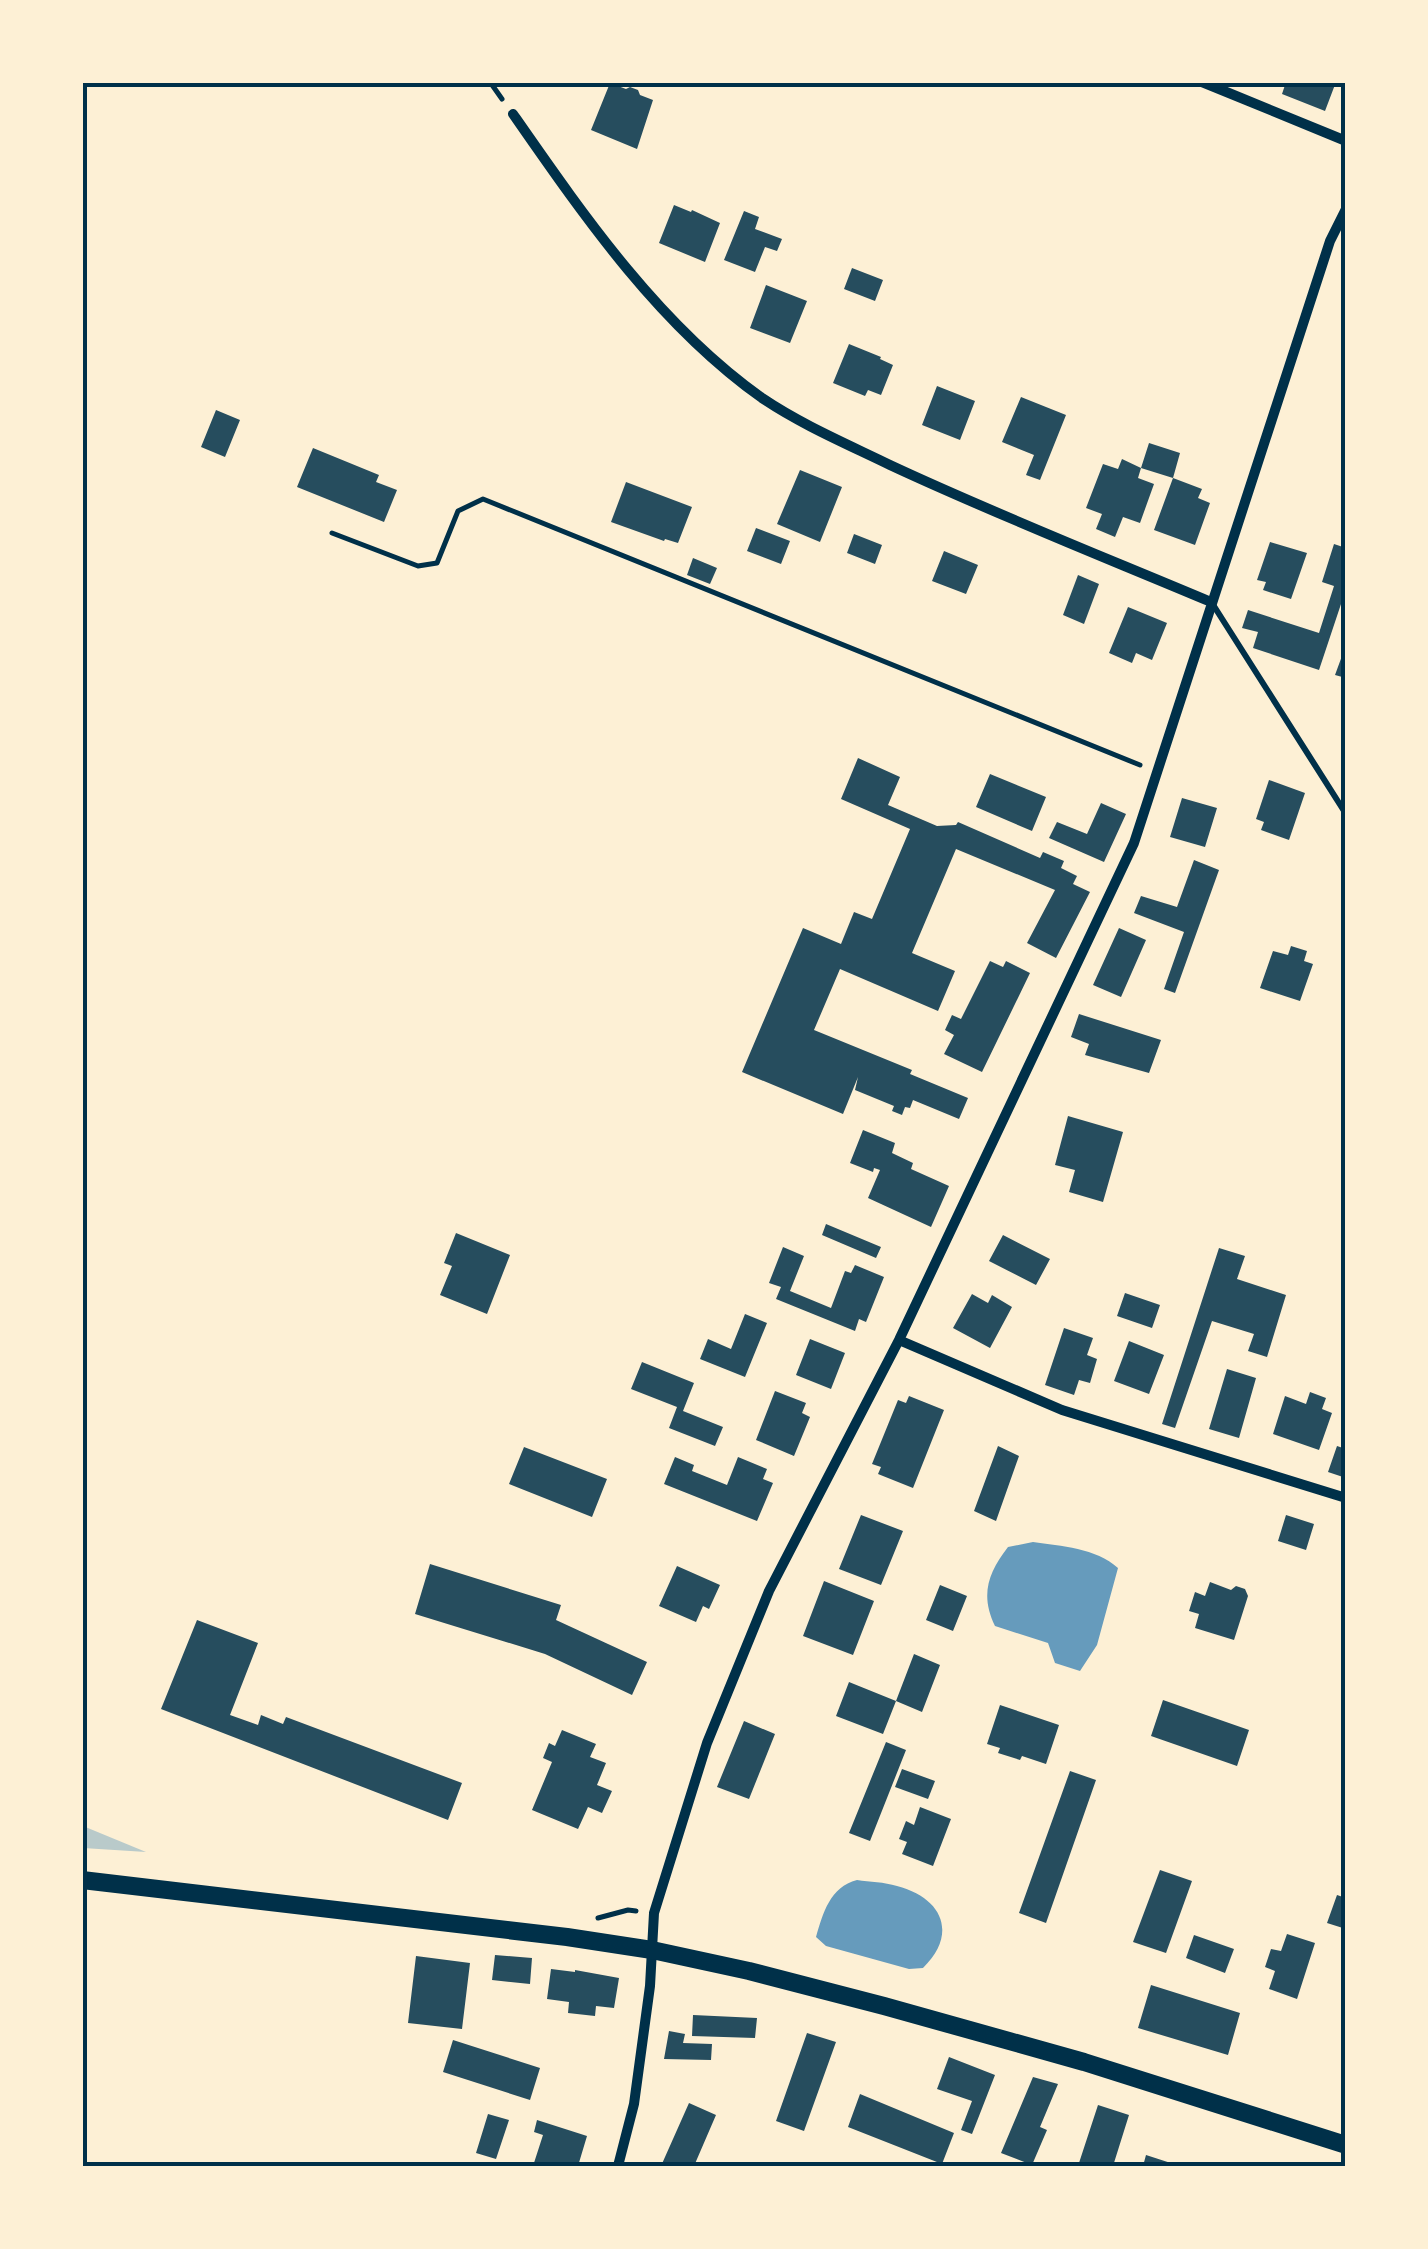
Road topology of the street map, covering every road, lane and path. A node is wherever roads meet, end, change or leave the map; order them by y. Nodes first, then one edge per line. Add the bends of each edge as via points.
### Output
1 (1202, 82) edge
2 (512, 114) dead end
3 (1346, 141) edge
4 (1346, 209) edge
5 (332, 532) dead end
6 (1211, 602) junction
7 (1157, 772) junction
8 (1346, 814) edge
9 (899, 1340) junction
10 (1346, 1498) edge
11 (82, 1880) edge
12 (652, 1950) junction
13 (1346, 2145) edge
14 (618, 2166) edge

1 - 3 street
2 - 6 street via 611,250 690,335 762,398 928,482
4 - 6 street via 1330,240
5 - 7 path via 418,566 437,563 458,511 483,499
6 - 7 street
6 - 8 lane
7 - 9 street via 1134,843
9 - 10 street via 1062,1410
9 - 12 street via 768,1591 707,1743 654,1913
11 - 12 street
12 - 13 street via 1084,2062
12 - 14 street via 634,2104

